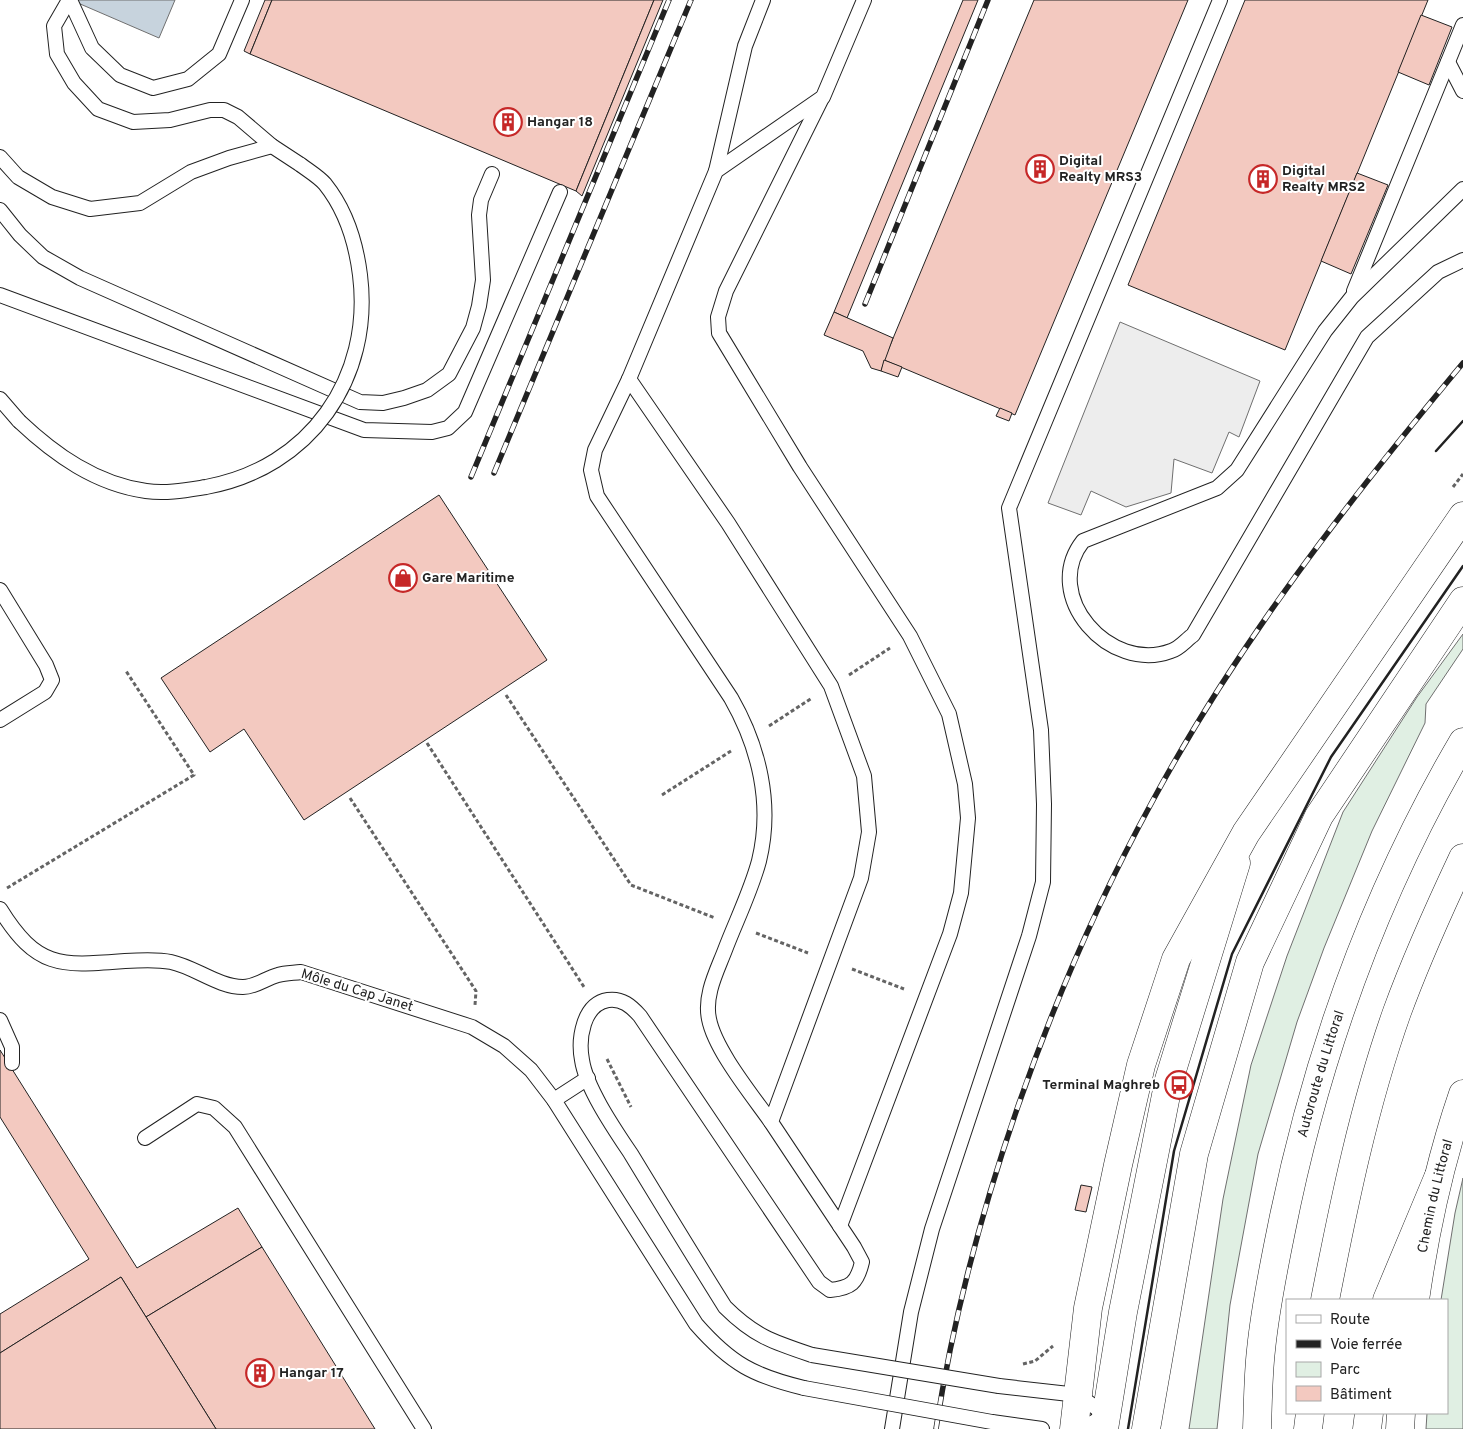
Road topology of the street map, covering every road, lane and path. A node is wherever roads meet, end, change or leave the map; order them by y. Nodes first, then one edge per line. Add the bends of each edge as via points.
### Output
1 (70, 0) edge
2 (242, 0) edge
3 (763, 0) edge
4 (864, 0) edge
5 (1220, 0) edge
6 (1463, 25) edge
7 (1448, 62) junction
8 (1463, 91) edge
9 (823, 97) junction
10 (272, 146) junction
11 (0, 157) edge
12 (716, 171) junction
13 (492, 174) dead end
14 (1463, 189) edge
15 (560, 192) dead end
16 (0, 210) edge
17 (1463, 260) edge
18 (0, 295) edge
19 (1352, 297) junction
20 (629, 379) junction
21 (0, 399) edge
22 (1463, 516) edge
23 (0, 590) edge
24 (1463, 601) edge
25 (910, 636) junction
26 (126, 671) dead end
27 (831, 686) junction
28 (506, 695) dead end
29 (0, 720) edge
30 (751, 738) junction
31 (1463, 742) edge
32 (427, 743) dead end
33 (662, 795) dead end
34 (1246, 833) junction
35 (1463, 858) edge
36 (0, 892) edge
37 (0, 909) edge
38 (735, 925) junction
39 (830, 962) junction
40 (926, 997) junction
41 (596, 1006) junction
42 (0, 1020) edge
43 (604, 1051) dead end
44 (12, 1063) dead end
45 (588, 1078) junction
46 (1463, 1094) edge
47 (554, 1100) junction
48 (633, 1111) dead end
49 (771, 1122) junction
50 (145, 1138) dead end
51 (1438, 1178) junction
52 (840, 1226) junction
53 (1325, 1299) edge
54 (1387, 1299) edge
55 (1415, 1299) edge
56 (1052, 1347) dead end
57 (1016, 1365) dead end
58 (1078, 1395) junction
59 (1310, 1414) edge
60 (1369, 1414) edge
61 (1402, 1414) edge
62 (1105, 1422) edge
63 (424, 1429) edge
64 (892, 1429) edge
65 (1042, 1429) edge
66 (1074, 1429) edge
67 (1081, 1429) edge
68 (1146, 1429) edge
69 (1257, 1429) edge
70 (1308, 1429) edge
71 (1367, 1429) edge
72 (1400, 1429) edge

1 - 2 lane via 92,48 120,75 153,88 188,79 220,54
1 - 10 lane via 54,26 57,54 74,83 98,109 133,122 170,120 210,110 224,110 238,117
3 - 12 lane via 745,46
4 - 9 lane
5 - 64 lane via 1010,508 1041,730 1043,882 1029,936 932,1229 911,1312
6 - 7 lane
7 - 8 lane
7 - 19 lane
9 - 12 lane
9 - 25 lane via 726,291 718,317 719,333 800,467
10 - 11 lane via 191,172 140,203 90,209 52,197 18,177
10 - 21 lane, bridge via 324,184 342,211 357,252 362,294 361,332 336,402 311,434 255,474 185,491 146,491 110,482 82,470 46,446
12 - 20 lane
13 - 16 lane via 481,200 479,215 482,280 473,328 449,374 427,390 382,403 360,402 80,278 43,257 20,236
14 - 19 lane
15 - 18 lane via 465,412 448,428 432,432 364,430
17 - 19 lane via 1438,272 1367,338 1192,635 1173,651 1148,656 1120,650 1093,633 1076,607 1069,575 1078,546 1096,535 1217,488 1237,470 1325,331
20 - 27 lane via 728,523
20 - 30 lane via 595,450 591,470 597,496 731,698
22 - 34 main road
23 - 29 lane via 52,680 45,692
24 - 68 main road via 1318,816 1250,962 1194,1154
25 - 27 path
25 - 40 lane via 949,714 965,784 968,818 961,893 950,934
26 - 36 path via 194,775
27 - 30 path
27 - 39 lane via 864,776 869,832 861,878
28 - 38 path via 631,885
30 - 33 path
30 - 38 lane via 764,796 763,833 759,862
31 - 69 main road, Autoroute du Littoral via 1408,844 1379,912 1341,1010 1312,1099 1272,1279 1261,1350
32 - 41 path
34 - 58 main road via 1176,959 1141,1066 1088,1308
34 - 62 main road via 1169,1080 1123,1312
35 - 53 main road via 1435,917 1397,1013 1361,1133
37 - 47 lane, Môle du Cap Janet via 11,927 49,960 74,965 141,960 171,962 231,986 243,987 260,984 277,975 301,972 472,1027 504,1046 532,1070
38 - 39 path
38 - 49 lane via 709,992 709,1018 722,1050
39 - 40 path
39 - 49 lane
40 - 52 lane
41 - 45 lane via 589,1012 581,1039 582,1060
41 - 52 lane via 615,999 628,1004 640,1016 819,1282 830,1290 846,1288 858,1277 862,1262
42 - 44 lane via 12,1047
43 - 48 path
45 - 47 lane
45 - 58 lane, bridge via 610,1122 725,1307 764,1339 812,1355 999,1386
46 - 51 main road, Chemin du Littoral
47 - 65 lane, Môle du Cap Janet, bridge via 696,1324 718,1350 772,1380 804,1388
49 - 52 lane
50 - 63 lane via 197,1104 214,1108 235,1127
51 - 54 main road
51 - 55 main road, Chemin du Littoral via 1423,1242
56 - 57 path via 1035,1361
58 - 62 lane
58 - 66 main road
59 - 70 main road
60 - 71 main road
61 - 72 main road
62 - 67 lane

